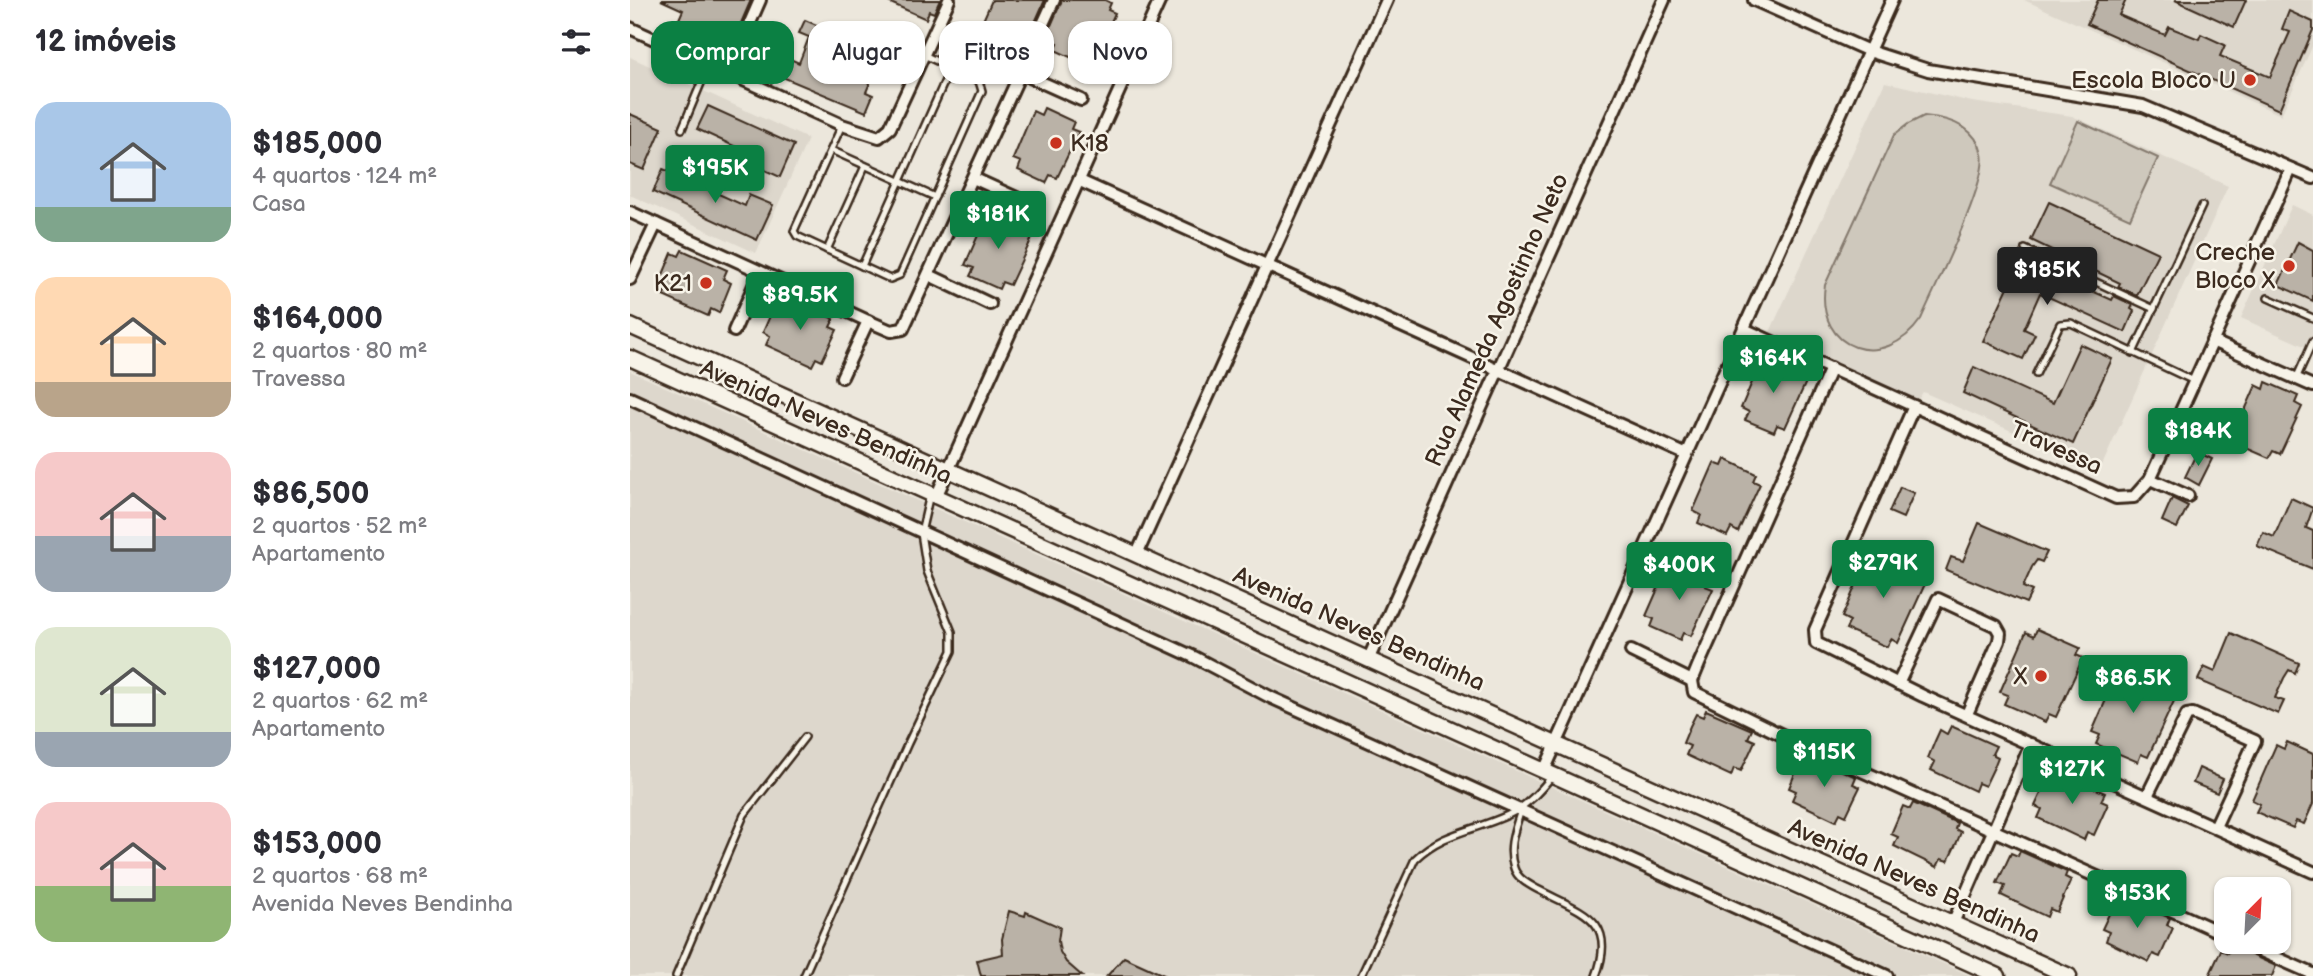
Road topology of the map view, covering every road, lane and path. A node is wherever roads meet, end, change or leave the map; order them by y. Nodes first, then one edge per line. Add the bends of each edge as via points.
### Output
1 (760, 0) edge
2 (949, 0) edge
3 (1054, 0) edge
4 (1387, 0) edge
5 (1664, 0) edge
6 (1754, 0) edge
7 (1892, 0) edge
8 (1156, 1) edge
9 (751, 21) edge
10 (1045, 21) edge
11 (630, 28) edge
12 (651, 38) edge
13 (1869, 51) junction
14 (925, 53) edge
15 (701, 84) edge
16 (752, 84) edge
17 (910, 84) edge
18 (943, 84) edge
19 (981, 84) edge
20 (1016, 84) edge
21 (1045, 84) edge
22 (1081, 100) dead end
23 (842, 125) junction
24 (682, 129) dead end
25 (831, 150) junction
26 (865, 166) junction
27 (2291, 169) junction
28 (973, 178) junction
29 (2313, 178) edge
30 (1080, 181) junction
31 (899, 182) junction
32 (934, 197) junction
33 (1034, 206) dead end
34 (2202, 206) dead end
35 (630, 212) edge
36 (656, 224) junction
37 (2025, 249) dead end
38 (827, 250) junction
39 (1266, 265) junction
40 (862, 266) junction
41 (761, 272) junction
42 (929, 275) junction
43 (630, 279) edge
44 (2267, 298) dead end
45 (990, 304) dead end
46 (2154, 309) junction
47 (2313, 318) edge
48 (867, 321) junction
49 (630, 326) edge
50 (1744, 329) junction
51 (734, 331) dead end
52 (2212, 341) junction
53 (2313, 341) edge
54 (2133, 353) junction
55 (630, 358) edge
56 (1831, 368) junction
57 (1497, 370) junction
58 (2036, 374) dead end
59 (842, 377) dead end
60 (2295, 379) junction
61 (2194, 381) junction
62 (2313, 386) edge
63 (630, 398) edge
64 (1914, 406) junction
65 (1685, 454) junction
66 (948, 470) junction
67 (2150, 479) junction
68 (933, 495) junction
69 (2188, 496) dead end
70 (921, 533) junction
71 (1138, 554) junction
72 (1631, 651) dead end
73 (1369, 658) junction
74 (1692, 681) junction
75 (1898, 684) junction
76 (1967, 714) junction
77 (805, 737) dead end
78 (1556, 743) junction
79 (2031, 744) junction
80 (1548, 773) junction
81 (2147, 796) junction
82 (1520, 809) junction
83 (2215, 827) junction
84 (1994, 830) junction
85 (2313, 872) edge
86 (1953, 923) junction
87 (2214, 930) edge
88 (2268, 954) edge
89 (2313, 974) edge
90 (677, 976) edge
91 (804, 976) edge
92 (1361, 976) edge
93 (1596, 976) edge
94 (1887, 976) edge
95 (1998, 976) edge
96 (2069, 976) edge

1 - 9 street
2 - 14 street
3 - 10 street
4 - 39 street
5 - 57 street, Rua Alameda Agostinho Neto
6 - 13 street
7 - 13 street
8 - 30 street
11 - 12 street
13 - 27 street via 1946,74 2143,106
13 - 50 street
15 - 24 lane
16 - 23 street
17 - 23 street via 885,134 871,136
18 - 31 lane
19 - 32 lane
20 - 28 street
21 - 22 street
23 - 25 lane
25 - 26 lane
25 - 38 lane via 794,232
26 - 31 lane
26 - 38 lane
27 - 29 street
27 - 52 street, Travessa
28 - 33 street
28 - 42 street
30 - 39 street
30 - 66 street
31 - 32 lane
31 - 40 lane
32 - 40 lane via 900,275 890,279
34 - 46 lane
35 - 36 street
36 - 41 street
36 - 43 street
37 - 46 lane
38 - 40 lane
39 - 57 street
39 - 71 street
41 - 48 street
41 - 51 street
42 - 45 street
42 - 48 street via 903,329 891,331
44 - 47 lane
46 - 54 lane
48 - 59 street
49 - 66 street, Avenida Neves Bendinha
50 - 56 street, Travessa
50 - 65 street
52 - 60 street
52 - 61 street, Travessa
53 - 60 lane
54 - 58 lane via 2071,323 2060,324
54 - 61 lane
55 - 68 street, Avenida Neves Bendinha
56 - 64 street, Travessa
56 - 74 street
57 - 65 street
57 - 73 street, Rua Alameda Agostinho Neto
60 - 62 street
61 - 67 street, Travessa
63 - 70 street
64 - 67 street, Travessa via 2116,498 2134,498
64 - 75 street via 1814,638 1821,648
65 - 78 street
66 - 68 street
66 - 71 street, Avenida Neves Bendinha
67 - 69 street
68 - 70 lane
68 - 80 street, Avenida Neves Bendinha
70 - 82 street
70 - 91 lane via 927,571 952,632 952,651
71 - 73 street, Avenida Neves Bendinha
72 - 74 street
73 - 78 street, Avenida Neves Bendinha
74 - 84 street via 1700,697
75 - 76 street
75 - 76 street via 1938,599 1996,626 2000,633
76 - 79 street
77 - 90 lane via 744,815
78 - 80 street
78 - 86 street, Avenida Neves Bendinha
79 - 81 street
79 - 84 street
80 - 82 lane via 1535,796
80 - 95 street, Avenida Neves Bendinha
81 - 83 street
81 - 83 street via 2187,715 2255,741
82 - 92 lane via 1430,845 1415,859
82 - 93 lane via 1511,842 1514,871 1526,883 1598,925 1605,942
82 - 94 street
83 - 85 street
84 - 86 street
84 - 87 street
86 - 96 street, Avenida Neves Bendinha
88 - 89 street

